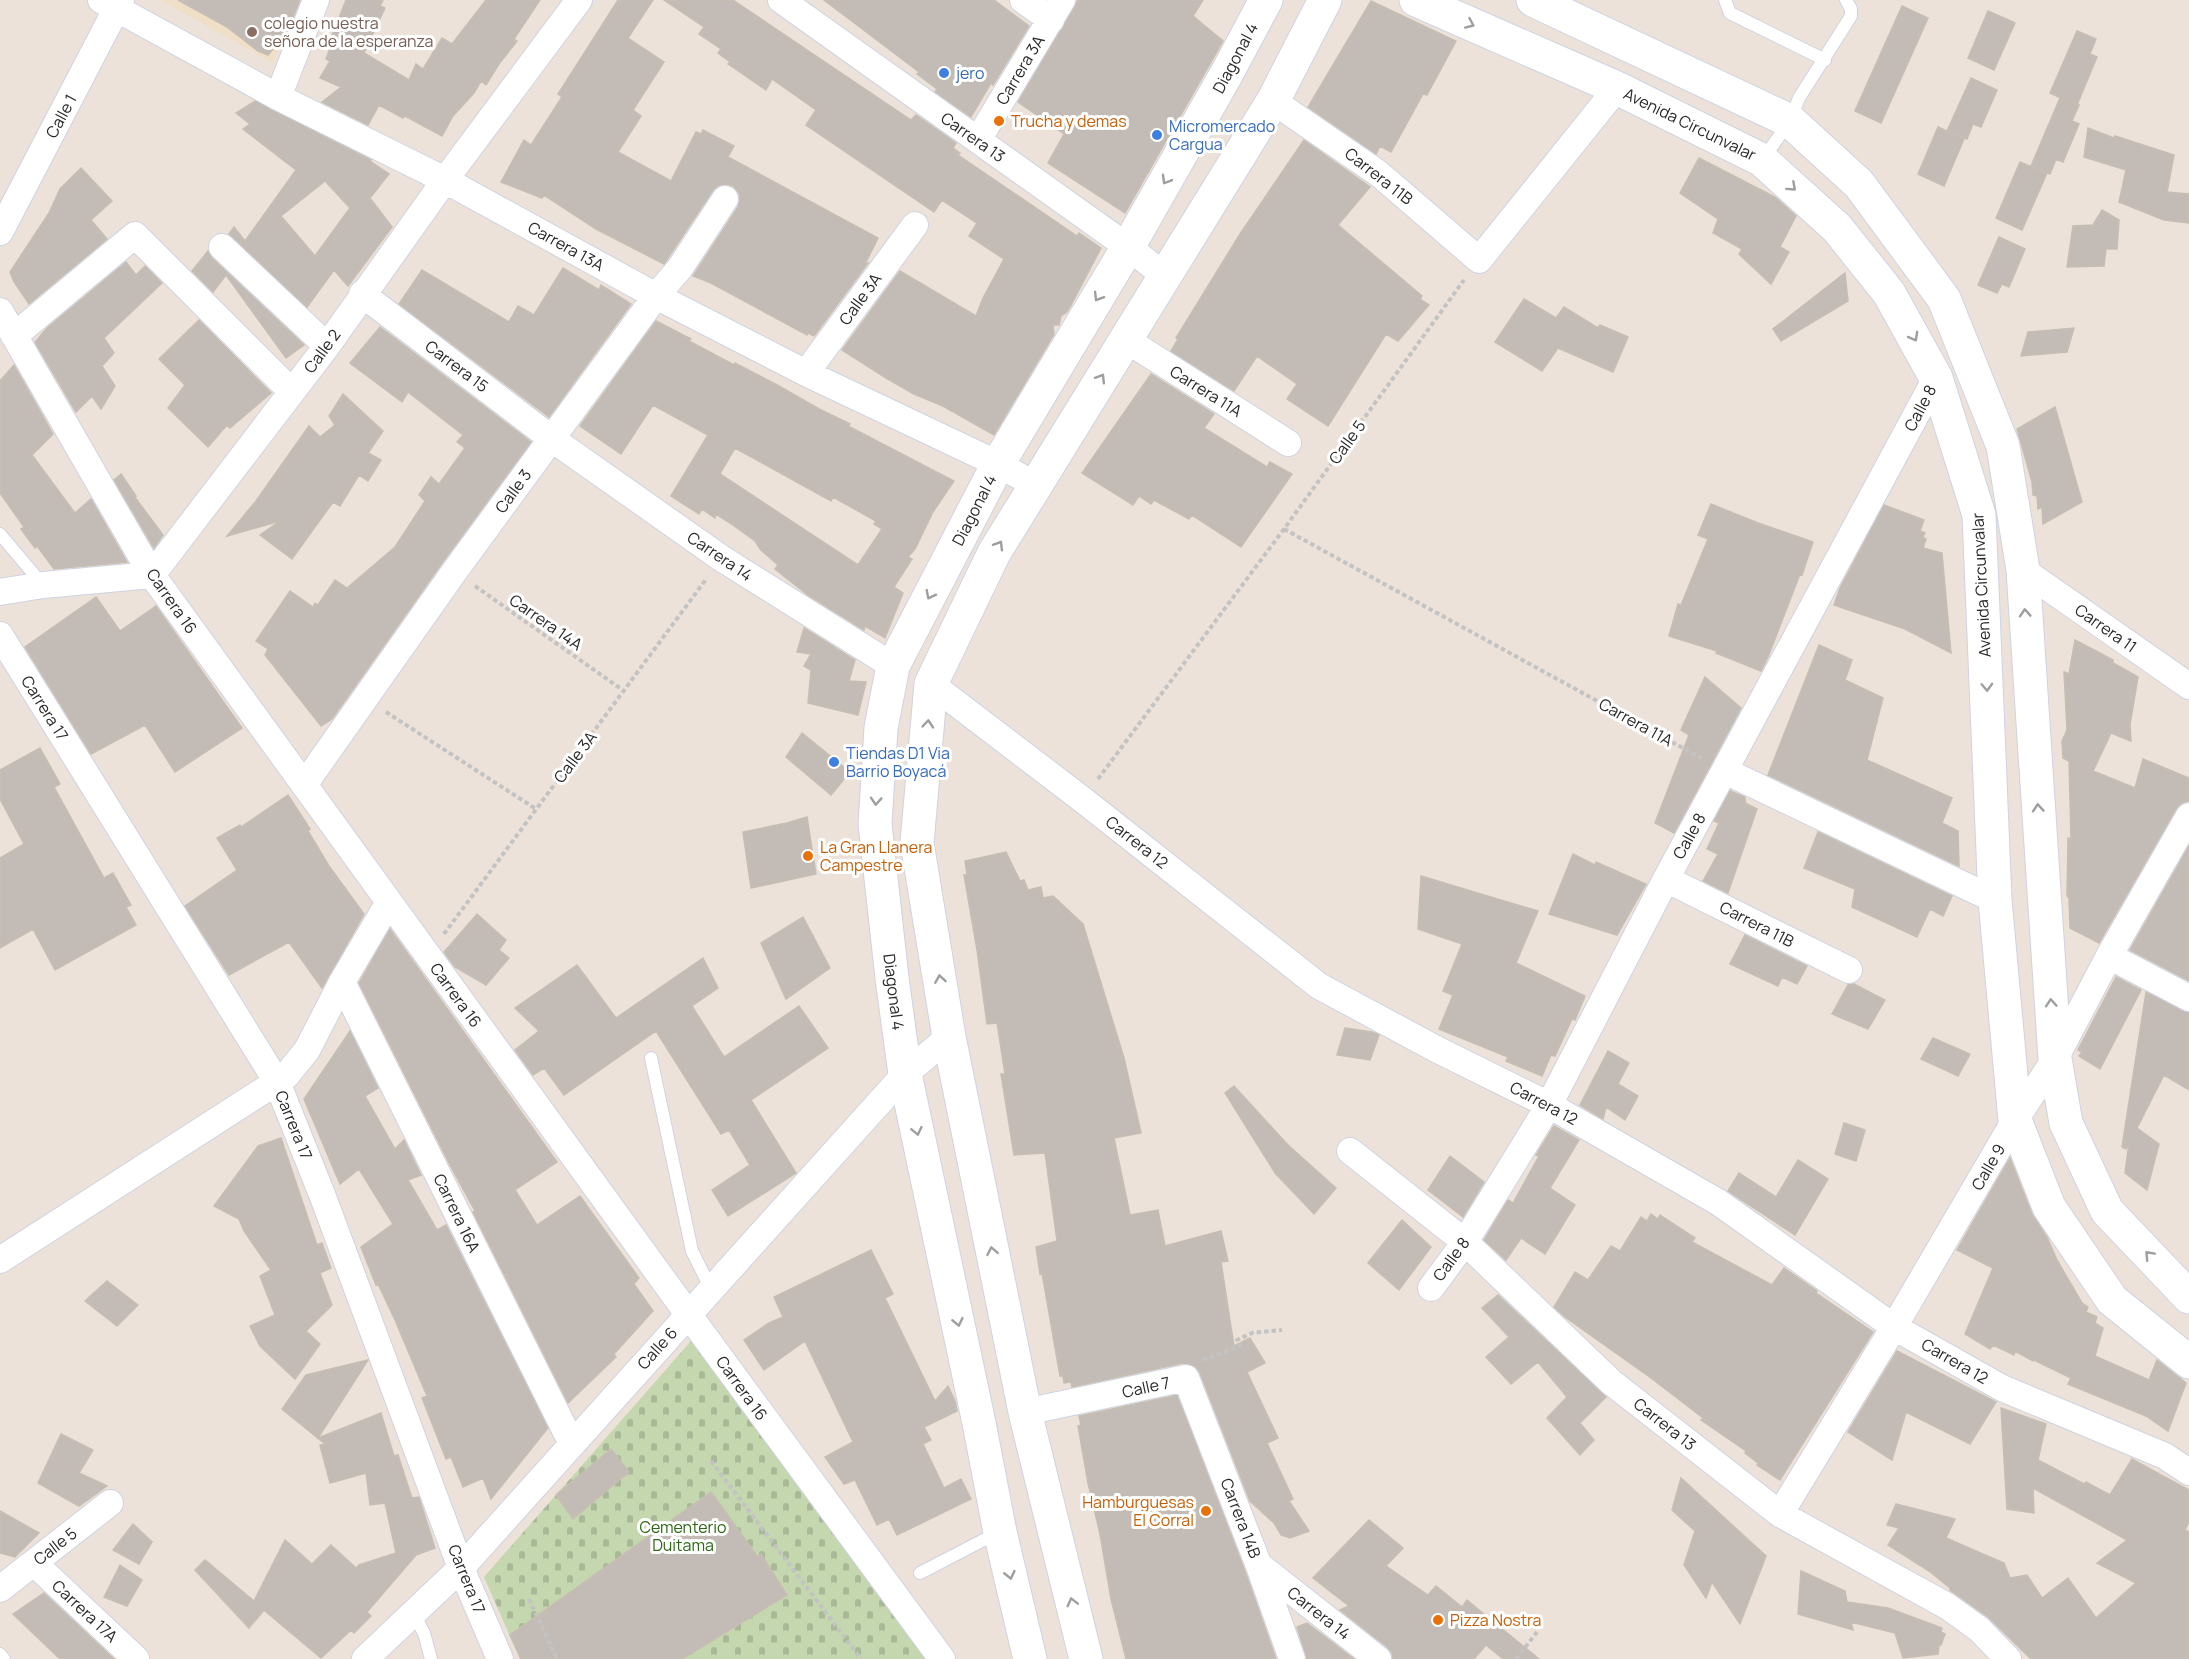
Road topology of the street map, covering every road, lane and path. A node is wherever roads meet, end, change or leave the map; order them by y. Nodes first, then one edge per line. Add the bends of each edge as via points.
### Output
1 (316, 0) edge
2 (579, 0) edge
3 (781, 0) edge
4 (1023, 0) edge
5 (1266, 0) edge
6 (1325, 0) edge
7 (1416, 0) edge
8 (1533, 0) edge
9 (1725, 0) edge
10 (1846, 0) edge
11 (113, 3) edge
12 (809, 8) edge
13 (1057, 10) edge
14 (1825, 60) junction
15 (1617, 88) junction
16 (278, 98) junction
17 (1273, 101) junction
18 (1790, 121) junction
19 (978, 140) junction
20 (1762, 160) junction
21 (445, 180) junction
22 (724, 199) dead end
23 (915, 225) dead end
24 (0, 232) edge
25 (222, 247) dead end
26 (1128, 247) junction
27 (1479, 260) junction
28 (1164, 275) junction
29 (362, 294) junction
30 (656, 296) junction
31 (0, 311) edge
32 (14, 336) junction
33 (1125, 339) junction
34 (327, 346) junction
35 (806, 373) junction
36 (1936, 378) junction
37 (292, 392) junction
38 (552, 439) junction
39 (1288, 443) dead end
40 (998, 464) junction
41 (1035, 485) junction
42 (1284, 529) junction
43 (0, 534) edge
44 (721, 558) junction
45 (2023, 570) junction
46 (454, 572) junction
47 (152, 575) junction
48 (43, 585) junction
49 (0, 592) edge
50 (0, 635) edge
51 (893, 666) junction
52 (931, 684) junction
53 (2189, 686) edge
54 (624, 691) junction
55 (365, 698) junction
56 (1725, 771) junction
57 (304, 784) junction
58 (1083, 800) junction
59 (536, 809) junction
60 (2189, 816) edge
61 (1666, 879) junction
62 (1995, 900) junction
63 (389, 902) junction
64 (428, 956) junction
65 (2109, 956) junction
66 (1849, 970) dead end
67 (342, 982) junction
68 (2189, 998) edge
69 (950, 1037) junction
70 (651, 1058) dead end
71 (2055, 1059) junction
72 (905, 1074) junction
73 (276, 1082) junction
74 (1549, 1105) junction
75 (2015, 1120) junction
76 (1350, 1151) dead end
77 (1465, 1242) junction
78 (0, 1260) edge
79 (1431, 1288) dead end
80 (711, 1289) junction
81 (2189, 1297) edge
82 (688, 1314) junction
83 (1894, 1327) junction
84 (1282, 1330) dead end
85 (2189, 1362) edge
86 (1186, 1378) junction
87 (1024, 1412) junction
88 (572, 1444) junction
89 (711, 1461) dead end
90 (2189, 1472) edge
91 (110, 1503) dead end
92 (1780, 1514) junction
93 (1000, 1532) junction
94 (18, 1566) edge
95 (1259, 1566) junction
96 (461, 1568) junction
97 (920, 1573) dead end
98 (0, 1589) edge
99 (529, 1599) dead end
100 (413, 1613) junction
101 (1537, 1632) dead end
102 (0, 1654) edge
103 (4, 1659) edge
104 (136, 1659) edge
105 (365, 1659) edge
106 (431, 1659) edge
107 (500, 1659) edge
108 (556, 1659) edge
109 (861, 1659) edge
110 (942, 1659) edge
111 (1030, 1659) edge
112 (1086, 1659) edge
113 (1292, 1659) edge
114 (1378, 1659) edge
115 (1516, 1659) edge
116 (2008, 1659) edge

1 - 16 street
2 - 21 street, Calle 2
3 - 12 street, Carrera 13
4 - 13 street
5 -> 26 main road, Diagonal 4
6 - 17 main road
7 -> 15 main road, Avenida Circunvalar
8 - 18 main road
9 - 14 lane via 1730,13
10 - 14 lane via 1851,16
11 - 16 street, Carrera 13A
11 - 24 street, Calle 1
12 - 19 street, Carrera 13
13 - 19 street, Carrera 3A
14 - 18 lane via 1799,98
15 - 20 main road, Avenida Circunvalar
15 - 27 street
16 - 21 street, Carrera 13A
17 - 27 street, Carrera 11B via 1378,173
17 - 28 main road
18 - 20 lane
18 - 45 main road via 1859,184 1944,299 2003,446
19 - 26 street, Carrera 13
20 -> 36 main road, Avenida Circunvalar via 1845,237 1888,292
21 - 29 street, Calle 2
21 - 30 street, Carrera 13A
22 - 30 street, Calle 3 via 681,268
23 - 35 street, Calle 3A
25 - 34 street
26 - 28 street, Carrera 13
26 -> 40 main road, Diagonal 4
27 - 42 path, Calle 5
28 - 33 main road
29 - 34 street, Calle 2
29 - 38 street, Carrera 15
30 - 35 street, Carrera 13A
30 - 38 street, Calle 3
31 - 32 street, Carrera 16
32 - 37 street via 135,235
32 - 47 street, Carrera 16
33 - 39 street, Carrera 11A
41 -> 33 main road
34 - 37 street, Calle 2
35 - 40 street, Carrera 13A
36 - 56 street, Calle 8
36 -> 62 main road, Avenida Circunvalar via 1979,515
37 - 47 street, Calle 2
38 - 44 street, Carrera 14
38 - 46 street, Calle 3
40 - 41 street, Carrera 13A
40 -> 51 main road, Diagonal 4
52 -> 41 main road via 994,553
42 - 56 path, Carrera 11A
42 - 58 path, Calle 5
43 - 48 lane
44 - 51 street, Carrera 14
44 - 54 path, Calle 3A
45 - 53 street, Carrera 11
71 -> 45 main road
46 - 54 path, Carrera 14A
46 - 55 street, Calle 3
47 - 48 street
47 - 57 street, Carrera 16
48 - 49 street
50 - 73 street, Carrera 17
51 -> 72 main road, Diagonal 4 via 881,728 875,824
52 - 58 street, Carrera 12
69 -> 52 main road via 917,843
54 - 59 path, Calle 3A
55 - 57 street, Calle 3
55 - 59 path
56 - 61 street, Calle 8
56 - 62 street
57 - 63 street, Carrera 16
58 - 74 street, Carrera 12 via 1319,986
59 - 64 path, Calle 3A
60 - 65 street, Calle 9
61 - 66 street, Carrera 11B
61 - 74 street, Calle 8
62 - 75 main road, Avenida Circunvalar
63 - 64 street, Carrera 16
63 - 67 street
64 - 82 street, Carrera 16
65 - 68 street
65 - 71 street, Calle 9
67 - 73 street via 307,1050
67 - 88 street, Carrera 16A
69 - 72 street, Calle 6
87 -> 69 main road
70 - 80 lane via 692,1251
71 - 75 street, Calle 9
81 -> 71 main road via 2107,1211 2066,1123
72 - 80 street, Calle 6
72 -> 93 main road
73 - 78 street
73 - 96 street, Carrera 17 via 323,1197
74 - 77 street, Calle 8
74 - 83 street, Carrera 12 via 1718,1202
75 - 83 street, Calle 9
75 - 85 main road, Avenida Circunvalar via 2049,1207 2112,1300
76 - 77 street, Carrera 13
77 - 79 street, Calle 8
77 - 92 street, Carrera 13 via 1611,1382
80 - 82 street, Calle 6
82 - 88 street, Calle 6
82 - 110 street, Carrera 16
83 - 90 street, Carrera 12 via 2002,1388 2165,1456
83 - 92 street, Calle 9
84 - 86 path, Calle 7 via 1252,1333 1237,1340 1240,1346 1193,1364
86 - 87 street, Calle 7
86 - 95 street, Carrera 14B
112 -> 87 main road
88 - 96 street, Calle 6
89 - 109 path
91 - 94 street, Calle 5
92 - 116 street, Carrera 13 via 1947,1606 1979,1629
93 - 97 lane
93 -> 111 main road
94 - 98 street, Calle 5
94 - 104 street, Carrera 17A
95 - 113 street, Carrera 14B
95 - 114 street, Carrera 14
96 - 100 street, Calle 6
96 - 107 street, Carrera 17
99 - 108 path
100 - 105 street, Calle 6
100 - 106 lane
101 - 115 path
102 - 103 lane

